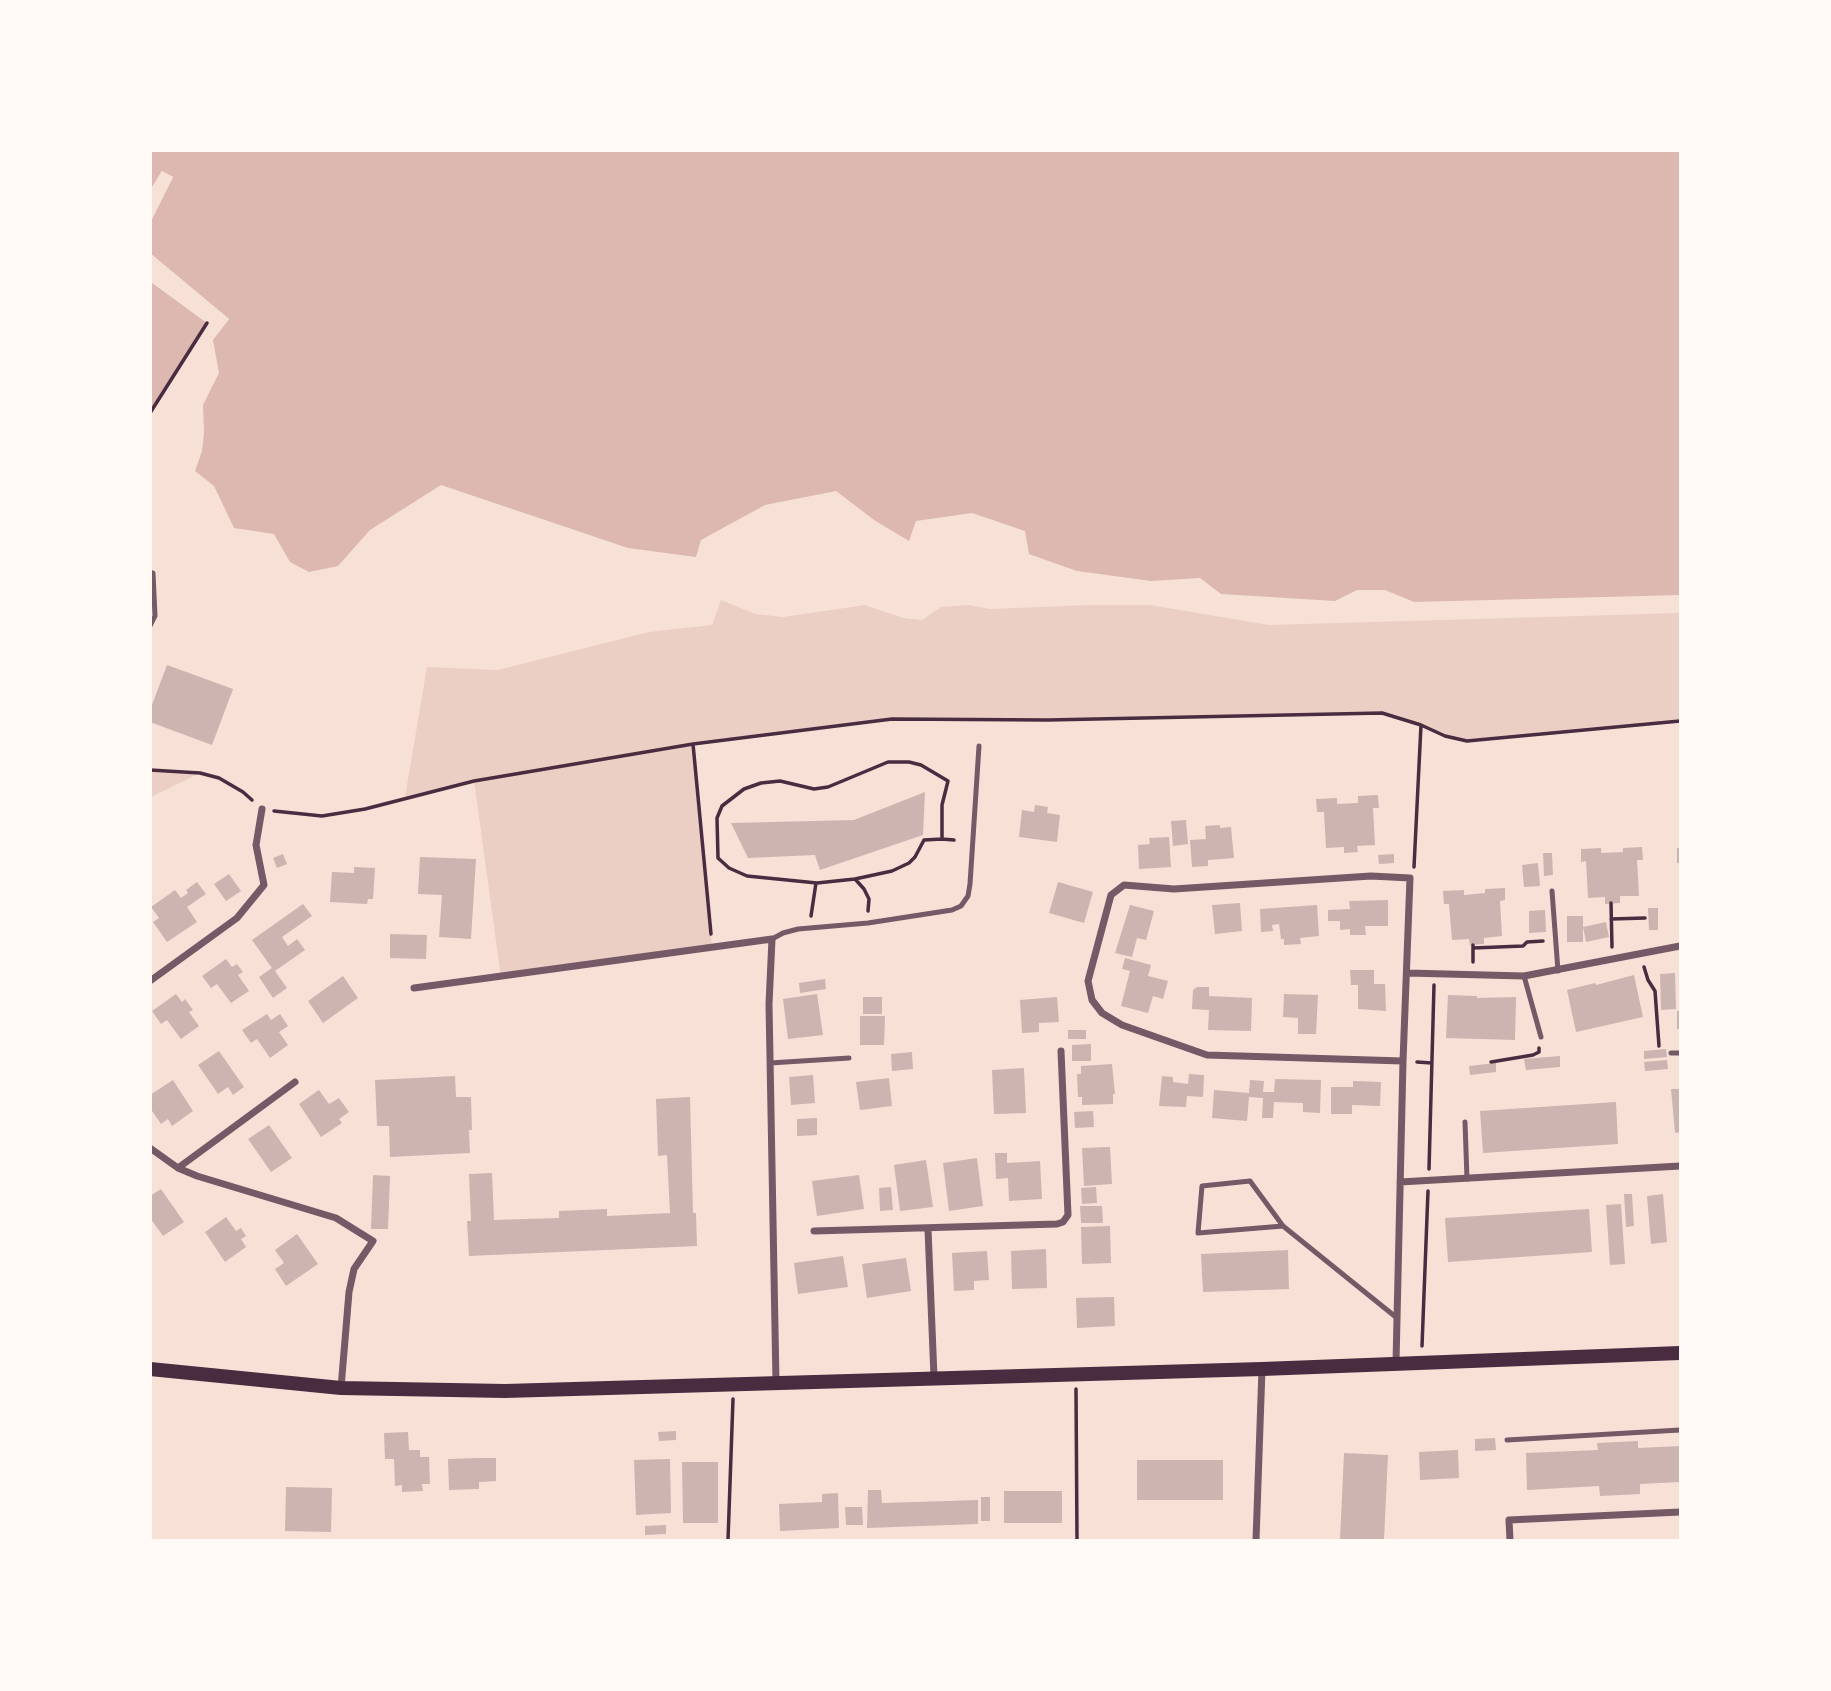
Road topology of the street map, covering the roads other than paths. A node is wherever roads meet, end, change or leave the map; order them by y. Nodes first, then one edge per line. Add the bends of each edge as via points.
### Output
1 (150, 572) edge
2 (150, 626) edge
3 (979, 746) dead end
4 (262, 809) road end
5 (1552, 891) dead end
6 (772, 939) junction
7 (1680, 946) edge
8 (1681, 956) edge
9 (1558, 971) junction
10 (1408, 974) junction
11 (1524, 976) junction
12 (150, 981) edge
13 (415, 988) dead end
14 (1541, 1037) road end
15 (1061, 1051) dead end
16 (1671, 1053) dead end
17 (1681, 1053) edge
18 (849, 1058) dead end
19 (1403, 1060) junction
20 (770, 1063) junction
21 (295, 1082) dead end
22 (1465, 1122) dead end
23 (150, 1148) edge
24 (1681, 1166) edge
25 (178, 1168) junction
26 (1467, 1179) junction
27 (1400, 1182) junction
28 (1283, 1227) junction
29 (928, 1228) junction
30 (814, 1231) dead end
31 (1396, 1318) junction
32 (1681, 1353) edge
33 (1396, 1354) junction
34 (150, 1369) edge
35 (1262, 1369) junction
36 (934, 1377) junction
37 (776, 1383) junction
38 (341, 1388) junction
39 (1681, 1430) edge
40 (1507, 1440) dead end
41 (1681, 1512) edge
42 (1256, 1541) edge
43 (1510, 1541) edge

1 - 2 lane via 155,616
3 - 6 lane via 968,896 961,906 811,928
4 - 12 street via 256,845 264,885 237,918
5 - 9 lane
6 - 13 street
6 - 20 street
7 - 8 lane
7 - 9 street
9 - 11 street
10 - 11 street
10 - 19 street
10 - 19 street via 1410,878 1371,876 1174,890 1124,885 1111,895 1088,981 1092,1000 1102,1013 1122,1025 1207,1055
11 - 14 lane
15 - 29 street via 1068,1214 1063,1222
16 - 17 lane
18 - 20 lane
19 - 27 street
20 - 37 street
21 - 25 street
22 - 26 lane
23 - 25 street
24 - 26 street
25 - 38 street via 336,1218 373,1241 355,1269 348,1292
26 - 27 street
27 - 31 street
28 - 28 lane via 1198,1233 1202,1186 1250,1181
28 - 31 lane
29 - 30 street
29 - 36 street
31 - 33 street
32 - 33 main road
33 - 35 main road
34 - 38 main road
35 - 36 main road
35 - 42 street
36 - 37 main road
37 - 38 main road via 505,1391
39 - 40 lane
41 - 43 street via 1509,1520

